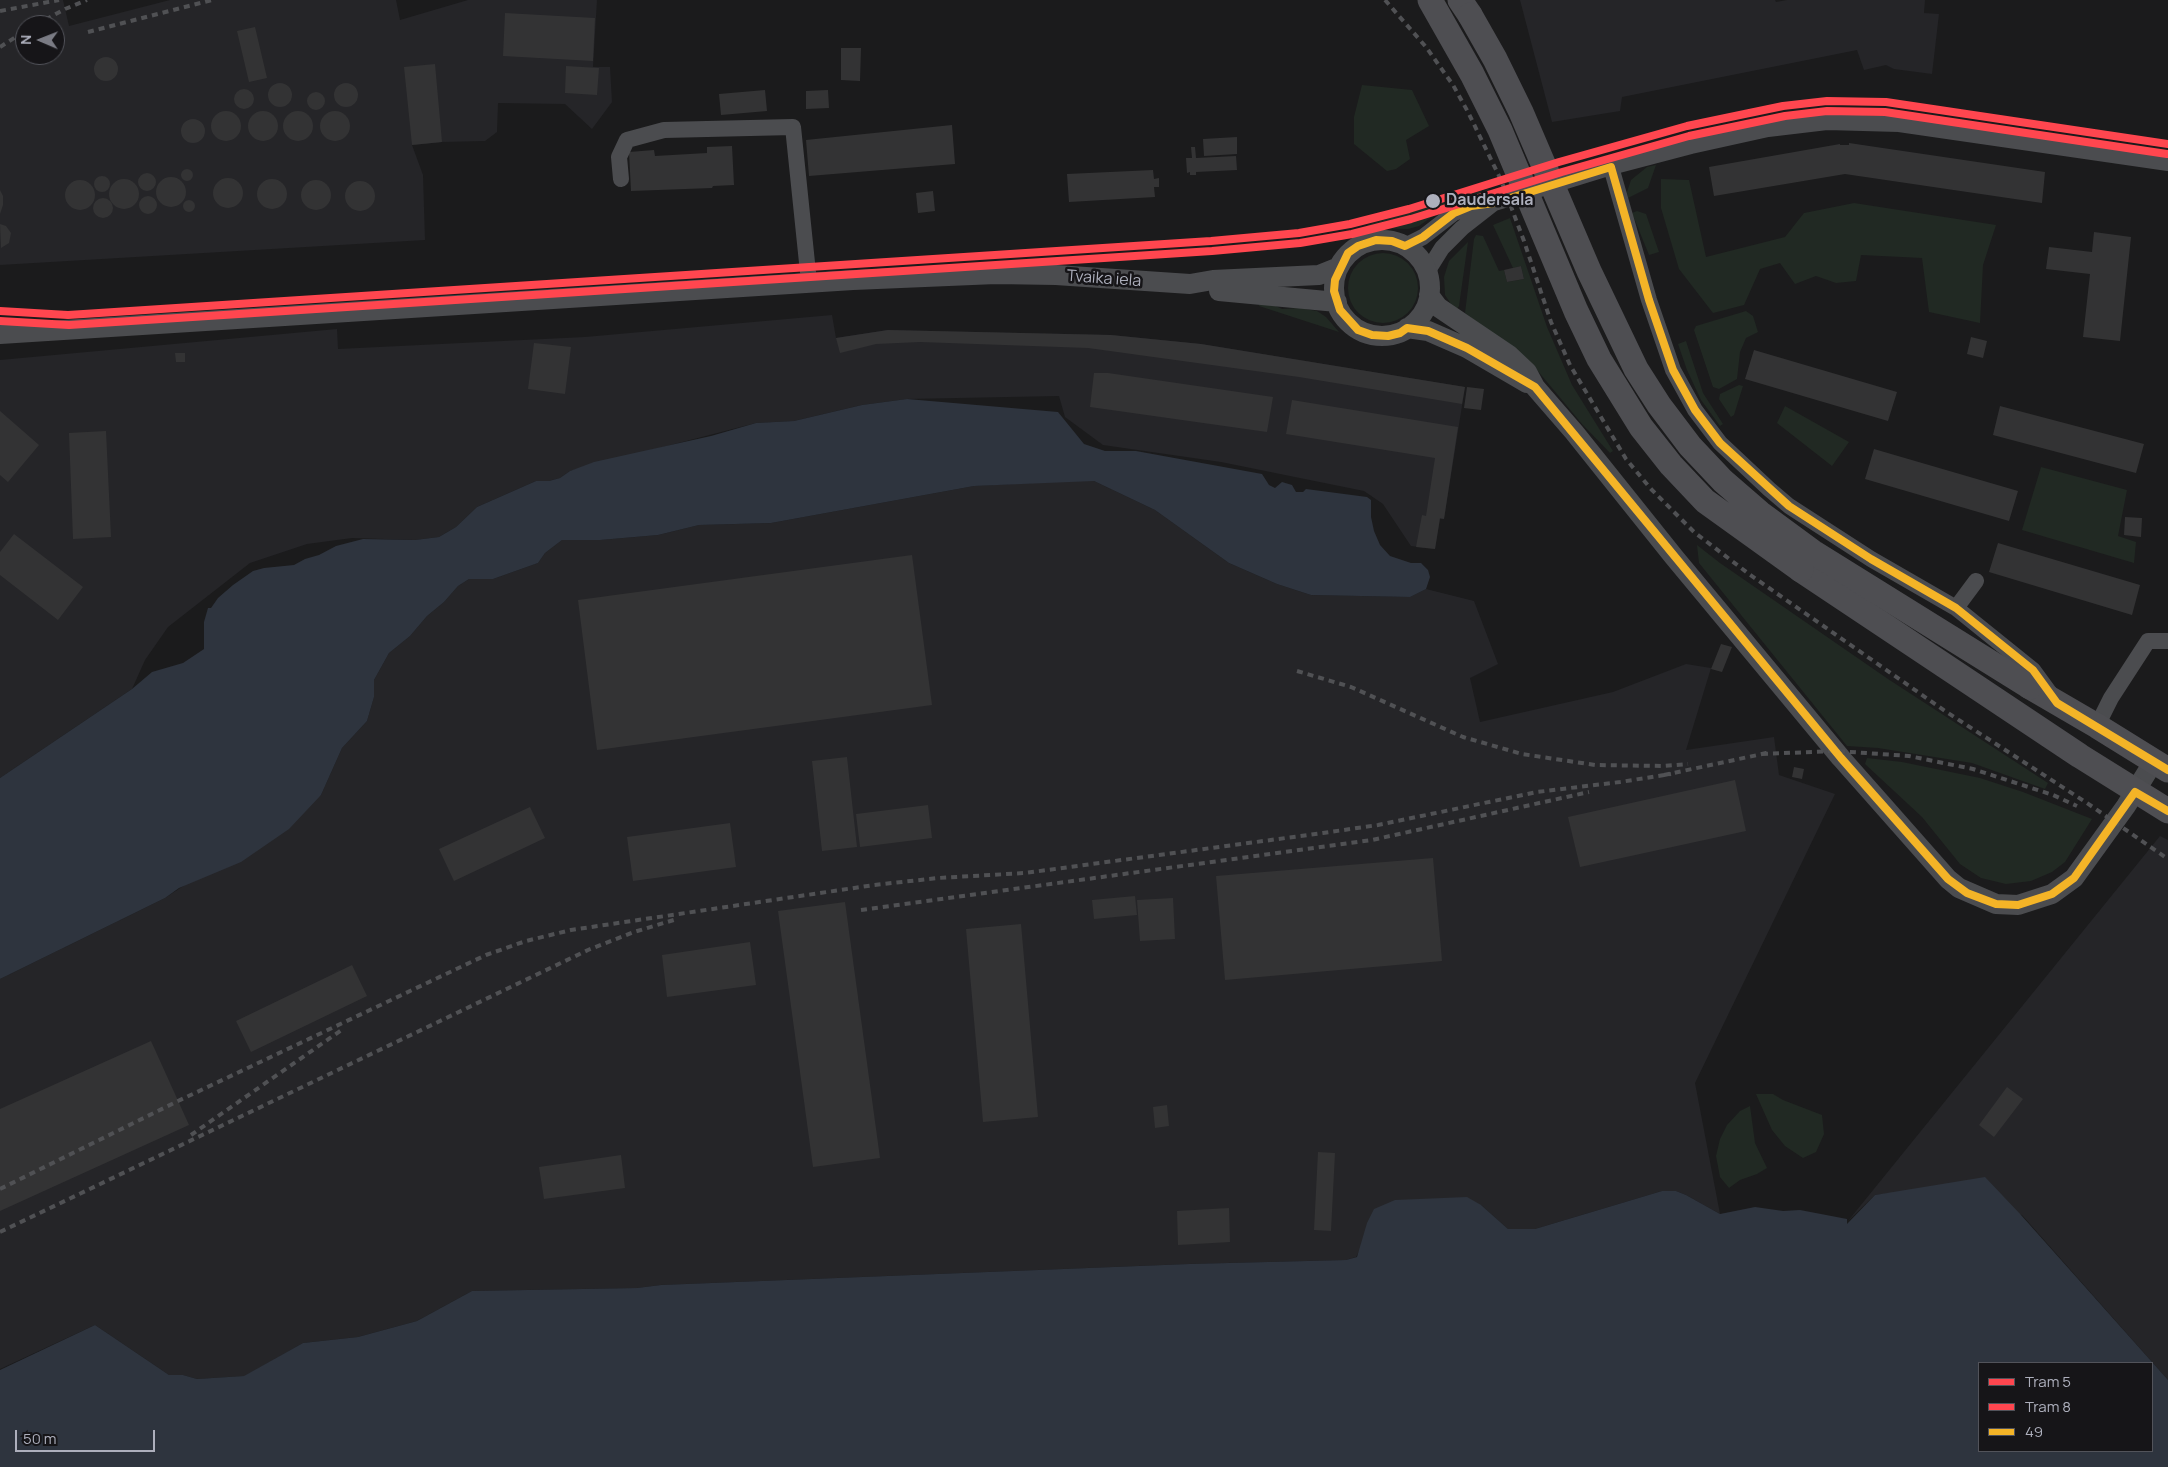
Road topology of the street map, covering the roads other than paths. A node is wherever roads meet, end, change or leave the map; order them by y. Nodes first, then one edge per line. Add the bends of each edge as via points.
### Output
1 (1430, 0) edge
2 (1460, 0) edge
3 (2168, 163) edge
4 (1611, 167) junction
5 (621, 179) dead end
6 (1494, 204) junction
7 (1406, 246) junction
8 (1338, 268) junction
9 (1427, 272) junction
10 (809, 282) junction
11 (1190, 284) junction
12 (1430, 295) junction
13 (1337, 302) junction
14 (1407, 328) junction
15 (0, 334) edge
16 (1535, 387) junction
17 (1976, 581) dead end
18 (1956, 608) junction
19 (2168, 641) edge
20 (2057, 703) junction
21 (2097, 726) junction
22 (2161, 766) edge
23 (2135, 792) junction
24 (2168, 812) edge

1 - 23 main road, bridge via 1500,130 1599,359 1640,427 1671,465 1705,501 1801,570
2 - 20 main road, bridge via 1495,59 1521,112 1588,271 1636,369 1690,446 1760,513 1814,552
3 - 4 street via 1899,124 1835,122 1768,129
4 - 6 street
4 - 18 street via 1649,300 1673,370 1682,390 1720,444 1789,506
5 - 10 street via 619,157 627,140 664,130 793,128
6 - 7 street via 1470,206
6 - 9 street via 1442,248
7 - 8 street via 1392,241 1366,242 1348,253
7 - 9 street via 1416,254
8 - 11 street, Tvaika iela via 1319,275
8 - 13 street via 1335,280
9 - 12 street
10 - 11 street, Tvaika iela via 996,274
10 - 15 street, Tvaika iela
11 - 13 street, Tvaika iela via 1209,290
12 - 14 street via 1424,310
12 - 16 street via 1444,312 1509,355 1527,372
13 - 14 street via 1347,320 1358,330 1388,336
14 - 16 street via 1428,331 1466,348
16 - 23 street via 1841,758 1959,888 1982,899 2018,905 2052,894 2074,878
17 - 18 street
18 - 20 street via 2033,670
19 - 21 street via 2148,640
20 - 21 main road
21 - 22 main road
22 - 23 street
23 - 24 main road

